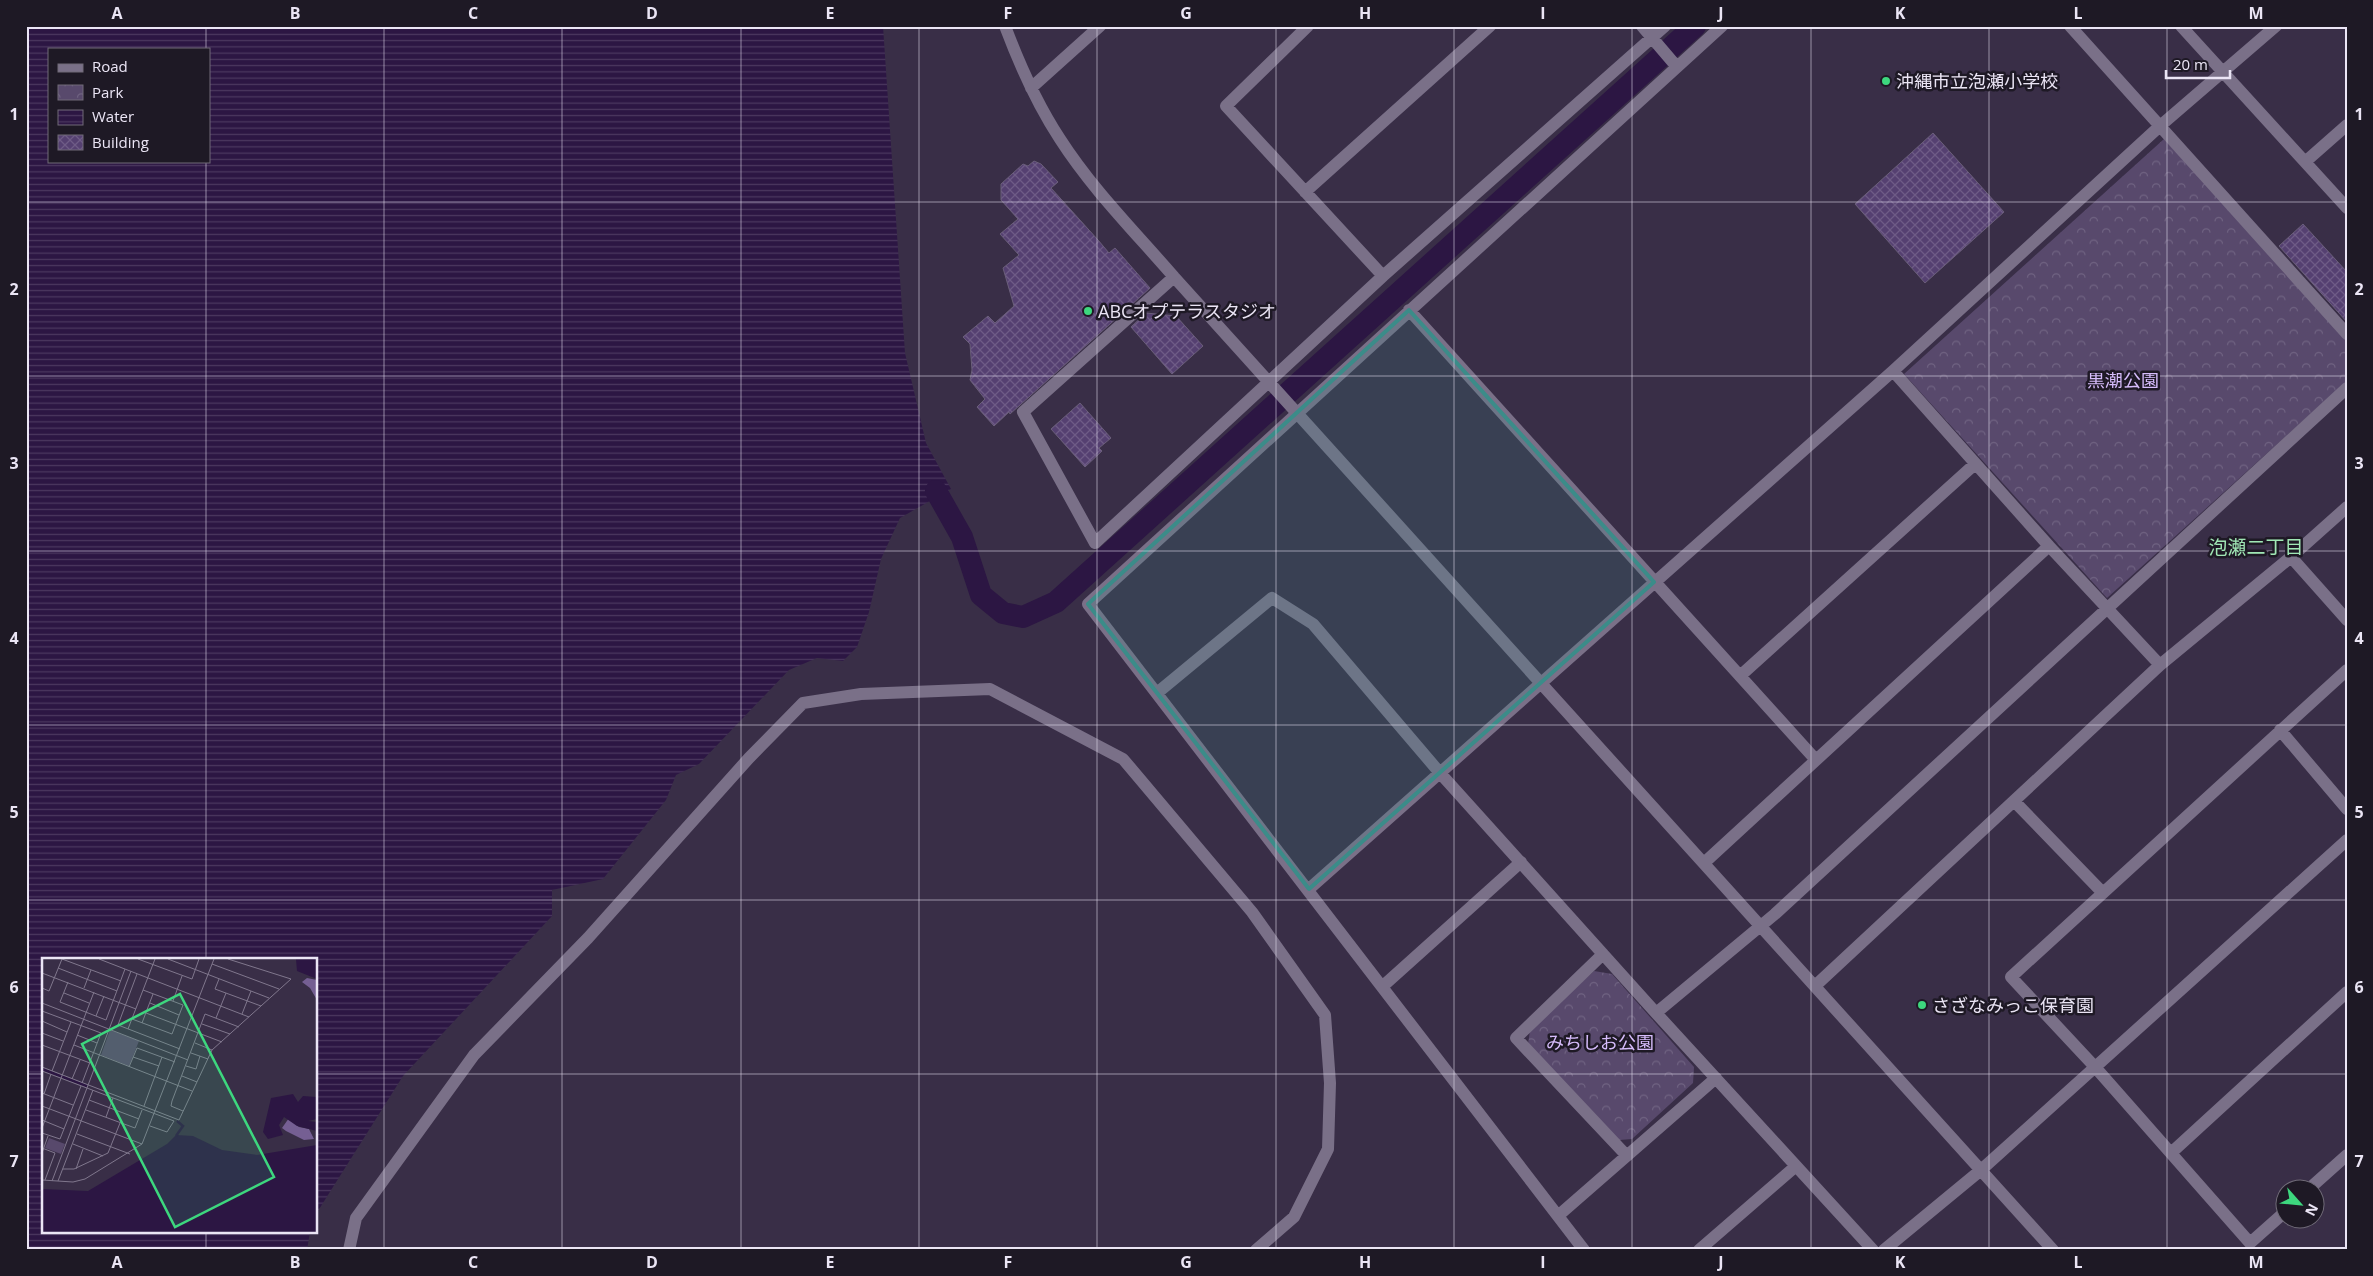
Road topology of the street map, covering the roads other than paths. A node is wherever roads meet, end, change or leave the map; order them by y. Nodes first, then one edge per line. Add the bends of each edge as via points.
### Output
1 (1005, 26) edge
2 (1100, 26) edge
3 (1308, 26) edge
4 (1490, 26) edge
5 (1642, 26) edge
6 (1665, 26) edge
7 (1722, 26) edge
8 (2070, 26) edge
9 (2181, 26) edge
10 (2276, 26) edge
11 (1652, 38) junction
12 (1677, 67) junction
13 (2223, 72) junction
14 (1031, 88) junction
15 (2160, 126) junction
16 (2347, 126) edge
17 (2305, 162) junction
18 (1305, 192) junction
19 (2347, 208) edge
20 (1382, 276) junction
21 (1174, 277) junction
22 (1409, 310) junction
23 (2347, 334) edge
24 (1893, 371) junction
25 (1274, 386) junction
26 (2347, 388) edge
27 (1295, 410) junction
28 (1975, 464) junction
29 (2347, 506) edge
30 (2049, 546) junction
31 (2291, 557) junction
32 (1654, 582) junction
33 (2107, 606) junction
34 (2347, 620) edge
35 (2160, 665) junction
36 (2347, 670) edge
37 (1740, 676) junction
38 (1541, 683) junction
39 (1158, 693) junction
40 (2280, 730) junction
41 (1816, 760) junction
42 (1440, 773) junction
43 (2014, 801) junction
44 (2347, 809) edge
45 (2347, 840) edge
46 (1521, 862) junction
47 (1704, 863) junction
48 (1309, 889) junction
49 (2103, 893) junction
50 (1761, 926) junction
51 (1603, 954) junction
52 (1383, 986) junction
53 (1815, 986) junction
54 (2347, 992) edge
55 (1656, 1014) junction
56 (2095, 1067) junction
57 (1716, 1078) junction
58 (2171, 1153) junction
59 (1627, 1156) junction
60 (2344, 1161) edge
61 (1796, 1166) junction
62 (1981, 1170) junction
63 (2323, 1178) edge
64 (1560, 1215) junction
65 (2276, 1220) edge
66 (349, 1250) edge
67 (1256, 1250) edge
68 (1584, 1250) edge
69 (1699, 1250) edge
70 (1873, 1250) edge
71 (1884, 1250) edge
72 (2053, 1250) edge

1 - 14 street
2 - 14 street
3 - 18 street via 1226,106
4 - 18 street
5 - 11 street
6 - 11 street
7 - 12 street
8 - 15 street
9 - 13 street
10 - 13 street
11 - 12 street
11 - 20 street
12 - 22 street
13 - 15 street
13 - 17 street
14 - 21 street via 1060,140
15 - 23 street
15 - 24 street
16 - 17 street
17 - 19 street
18 - 20 street
20 - 25 street
21 - 25 street
21 - 25 street via 1022,412 1095,543
22 - 27 street
22 - 32 street
24 - 28 street
24 - 32 street
25 - 27 street
26 - 33 street
27 - 38 street
27 - 39 street via 1088,604
28 - 30 street
28 - 37 street
29 - 31 street
30 - 33 street
30 - 41 street
31 - 34 street
31 - 35 street
32 - 37 street
32 - 38 street
33 - 35 street
33 - 50 street
35 - 43 street
36 - 40 street
37 - 41 street
38 - 42 street
38 - 47 street
39 - 42 street via 1272,598 1313,624
39 - 48 street
40 - 44 street
40 - 49 street
41 - 47 street
42 - 46 street
42 - 48 street
43 - 49 street
43 - 53 street
45 - 56 street
46 - 51 street
46 - 52 street
47 - 50 street
48 - 52 street
49 - 56 street via 2011,977
50 - 53 street
50 - 55 street
51 - 55 street
51 - 59 street via 1516,1038
52 - 64 street
53 - 62 street
54 - 58 street
55 - 57 street
56 - 58 street
56 - 62 street
57 - 59 street
57 - 61 street
58 - 65 street via 2250,1243
59 - 64 street
60 - 63 street
61 - 69 street
61 - 70 street
62 - 71 street
62 - 72 street
64 - 68 street
66 - 67 street via 356,1218 474,1055 588,938 749,758 803,703 861,694 990,689 1123,759 1252,912 1325,1015 1330,1083 1328,1149 1294,1218

